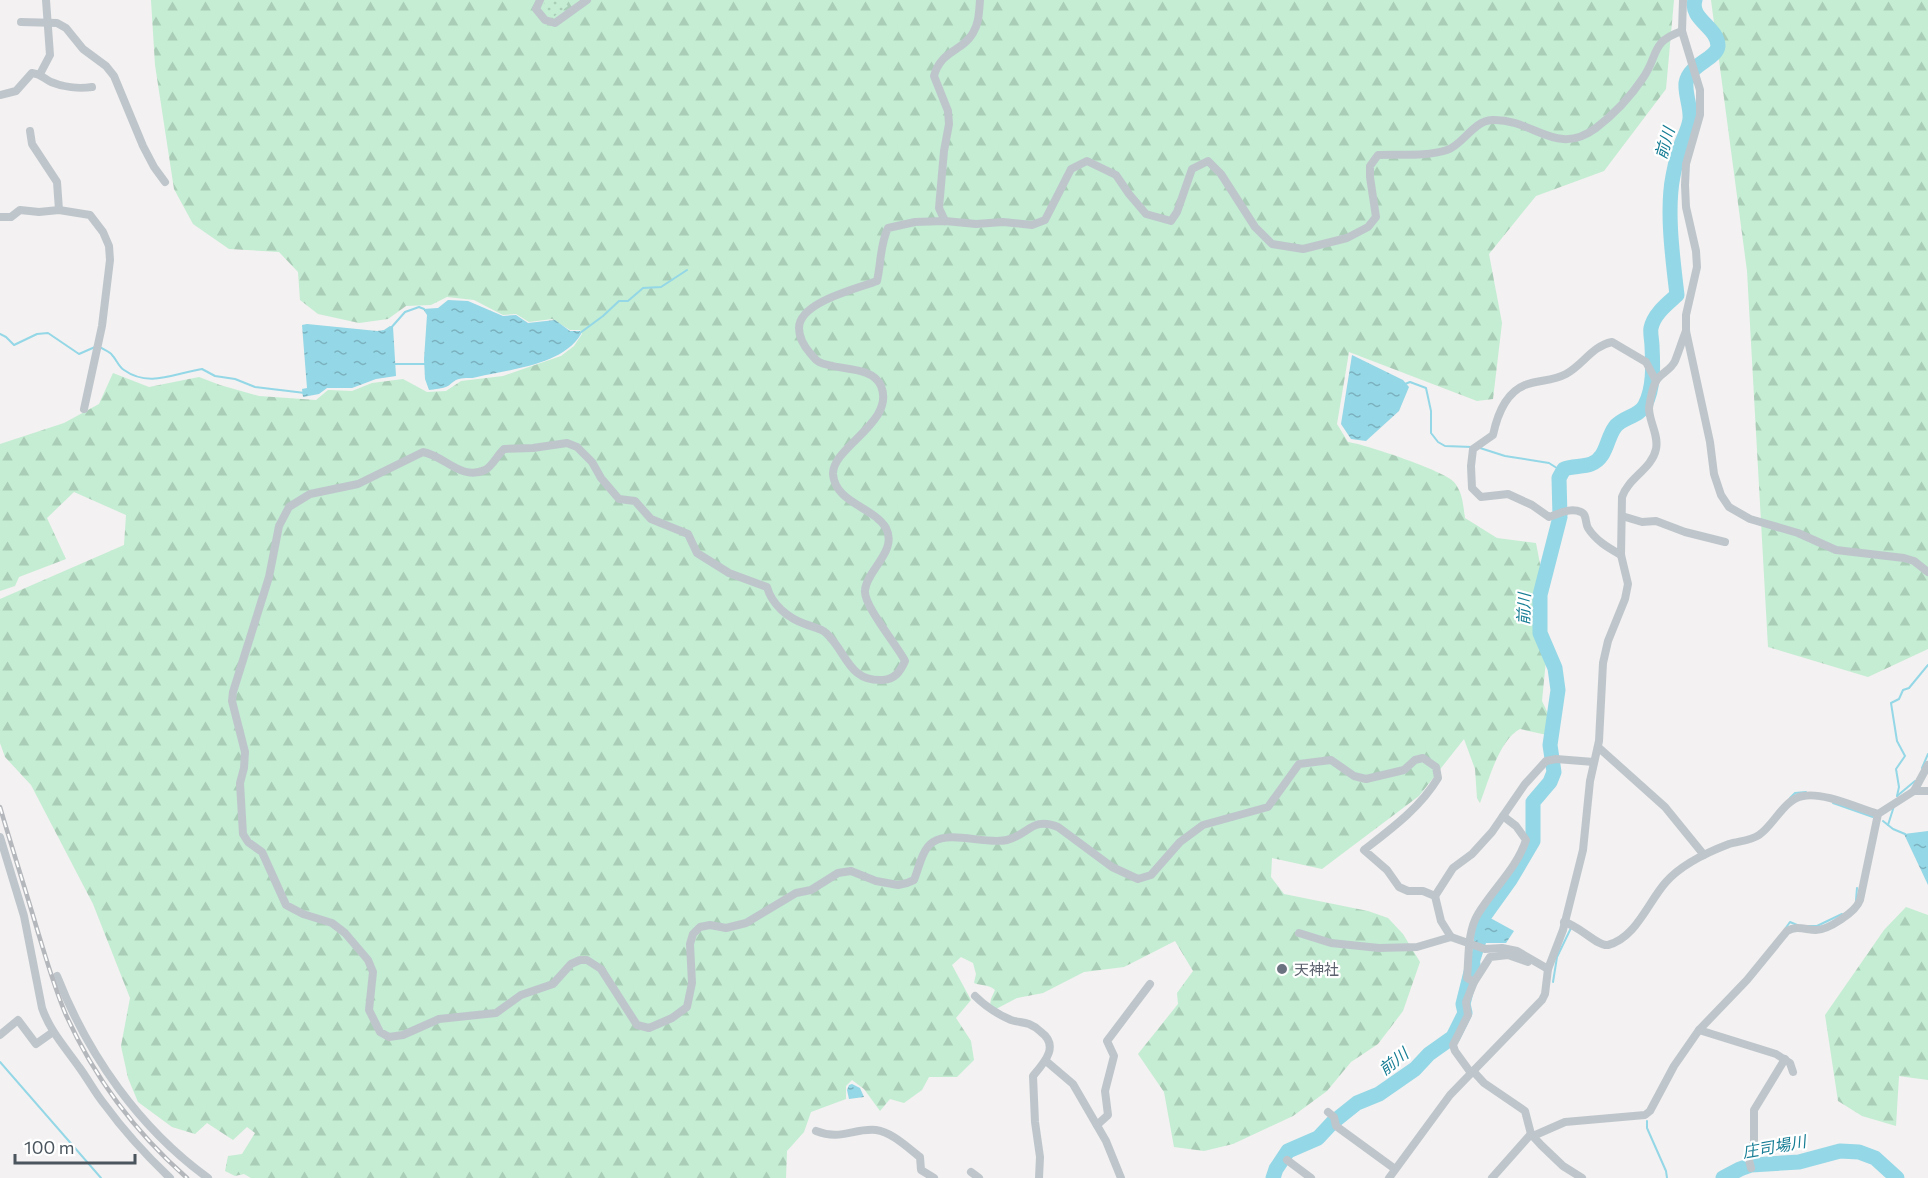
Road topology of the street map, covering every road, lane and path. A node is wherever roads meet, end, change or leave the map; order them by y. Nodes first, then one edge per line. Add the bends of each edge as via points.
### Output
1 (46, 0) edge
2 (540, 0) edge
3 (587, 0) edge
4 (980, 0) edge
5 (1683, 0) edge
6 (48, 21) junction
7 (21, 22) dead end
8 (1682, 31) junction
9 (40, 74) junction
10 (92, 87) dead end
11 (0, 95) edge
12 (30, 131) dead end
13 (165, 182) dead end
14 (58, 210) junction
15 (0, 217) edge
16 (945, 221) junction
17 (1686, 331) junction
18 (1654, 376) junction
19 (84, 409) dead end
20 (1622, 516) junction
21 (1725, 542) dead end
22 (1621, 555) junction
23 (1928, 572) edge
24 (1598, 747) junction
25 (1594, 762) junction
26 (1928, 765) edge
27 (1914, 791) junction
28 (1928, 791) edge
29 (1878, 814) junction
30 (1503, 816) junction
31 (0, 837) edge
32 (1704, 855) junction
33 (1435, 896) junction
34 (1564, 922) junction
35 (1299, 933) dead end
36 (1451, 937) junction
37 (1472, 943) junction
38 (1539, 963) junction
39 (1548, 969) junction
40 (57, 976) dead end
41 (1471, 981) junction
42 (1150, 984) dead end
43 (975, 996) dead end
44 (1700, 1030) junction
45 (53, 1032) junction
46 (0, 1035) edge
47 (1785, 1059) junction
48 (1046, 1061) junction
49 (1472, 1072) junction
50 (1793, 1072) dead end
51 (1328, 1112) dead end
52 (1097, 1125) junction
53 (816, 1131) dead end
54 (1532, 1135) junction
55 (1287, 1160) dead end
56 (1750, 1168) dead end
57 (1395, 1169) junction
58 (971, 1172) dead end
59 (1039, 1177) edge
60 (170, 1178) edge
61 (208, 1178) edge
62 (934, 1178) edge
63 (979, 1178) edge
64 (1120, 1178) edge
65 (1309, 1178) edge
66 (1389, 1178) edge
67 (1492, 1178) edge
68 (1582, 1178) edge

1 - 6 street
2 - 3 street via 536,9 545,20 555,23
4 - 16 street via 978,23 971,36 939,63 934,76 949,124 939,208
5 - 8 street
6 - 7 street
6 - 9 street via 50,55
6 - 13 street via 66,28 114,76 143,146
8 - 16 street via 1669,35 1657,46 1644,78 1620,106 1595,129 1574,140 1556,140 1507,120 1488,120 1449,150 1378,155 1370,166 1376,217 1368,227 1325,244 1303,249 1272,244 1255,227 1221,174 1208,161 1192,169 1171,221 1146,214 1116,175 1087,161 1071,169 1046,220 1032,225
8 - 17 street via 1700,90 1700,115 1686,164 1686,207 1697,267
9 - 10 street via 55,83
9 - 11 street via 32,73 16,91
12 - 14 street via 32,144 57,182
14 - 15 street via 21,210 11,217
14 - 19 street via 90,215 109,246 102,326
16 - 33 street via 888,228 876,281 816,304 802,317 799,327 804,346 817,362 876,379 883,394 875,420 838,461 833,473 844,495 876,518 888,534 884,556 864,592 905,661 901,671 891,680 860,676 824,631 781,610 767,587 729,573 697,553 688,534 651,519 635,501 619,499 592,462 567,443 504,449 487,469 474,472 463,472 423,452 358,484 310,494 289,507 279,526 269,577 232,701 244,752 240,783 243,834 262,852 286,905 332,923 368,960 372,972 369,1010 380,1032 389,1037 440,1019 496,1013 521,995 553,984 580,960 601,969 630,1016 637,1024 649,1028 687,1007 692,983 690,944 700,927 726,928 746,923 838,873 851,871 876,881 908,883 914,880 930,843 942,838 1008,840 1048,822 1120,872 1138,879 1151,875 1180,842 1203,825 1268,807 1299,764 1331,760 1354,776 1366,779 1404,770 1414,760 1423,758 1436,766 1438,778 1432,788 1406,817 1364,850 1399,887
17 - 18 street via 1669,370
17 - 23 street via 1714,474 1729,507 1750,519 1798,533 1836,550 1904,558
18 - 20 street via 1649,407 1656,450 1624,490
18 - 22 street via 1646,362 1612,342 1603,343 1567,374 1516,391 1497,417 1493,435 1474,448 1472,489 1481,496 1508,494 1532,504 1549,517 1581,512 1589,529
20 - 21 street via 1642,522 1656,521
20 - 22 street
22 - 24 street via 1628,584 1603,663
24 - 25 street
24 - 32 street via 1665,807
25 - 30 street via 1546,761
25 - 34 street via 1583,850
26 - 27 street
27 - 28 street
27 - 29 street
29 - 32 street via 1825,797 1800,796 1761,834
29 - 44 street via 1860,900 1854,911 1819,930 1787,931
30 - 33 street via 1472,854 1453,868
30 - 37 street via 1526,840 1478,914
31 - 45 street via 24,916 42,1008
32 - 34 street via 1666,882 1630,931 1608,945 1598,944
33 - 36 street via 1440,921
34 - 39 street
35 - 36 street via 1331,943 1401,948
36 - 37 street
37 - 38 street via 1482,948 1510,949
37 - 41 street via 1467,978
38 - 39 street
38 - 41 street via 1508,955 1490,957
39 - 49 street via 1542,1000
40 - 61 street via 89,1045 108,1073 161,1139
41 - 49 street via 1466,1002 1468,1015 1454,1045
42 - 52 street via 1107,1041 1114,1056 1105,1091 1107,1115
43 - 48 street via 993,1012 1032,1025 1047,1037 1051,1050
44 - 47 street
44 - 54 street via 1645,1115 1565,1122
45 - 46 street via 36,1044 18,1020
45 - 60 street via 104,1105
47 - 50 street
47 - 56 street via 1754,1110
48 - 52 street via 1073,1084
48 - 59 street via 1033,1076
49 - 54 street via 1525,1111
49 - 57 street
51 - 57 street via 1336,1126
52 - 64 street
53 - 62 street via 829,1136 876,1130 887,1133 920,1157 921,1170
54 - 67 street
54 - 68 street via 1553,1158
55 - 65 street
57 - 66 street
58 - 63 street

